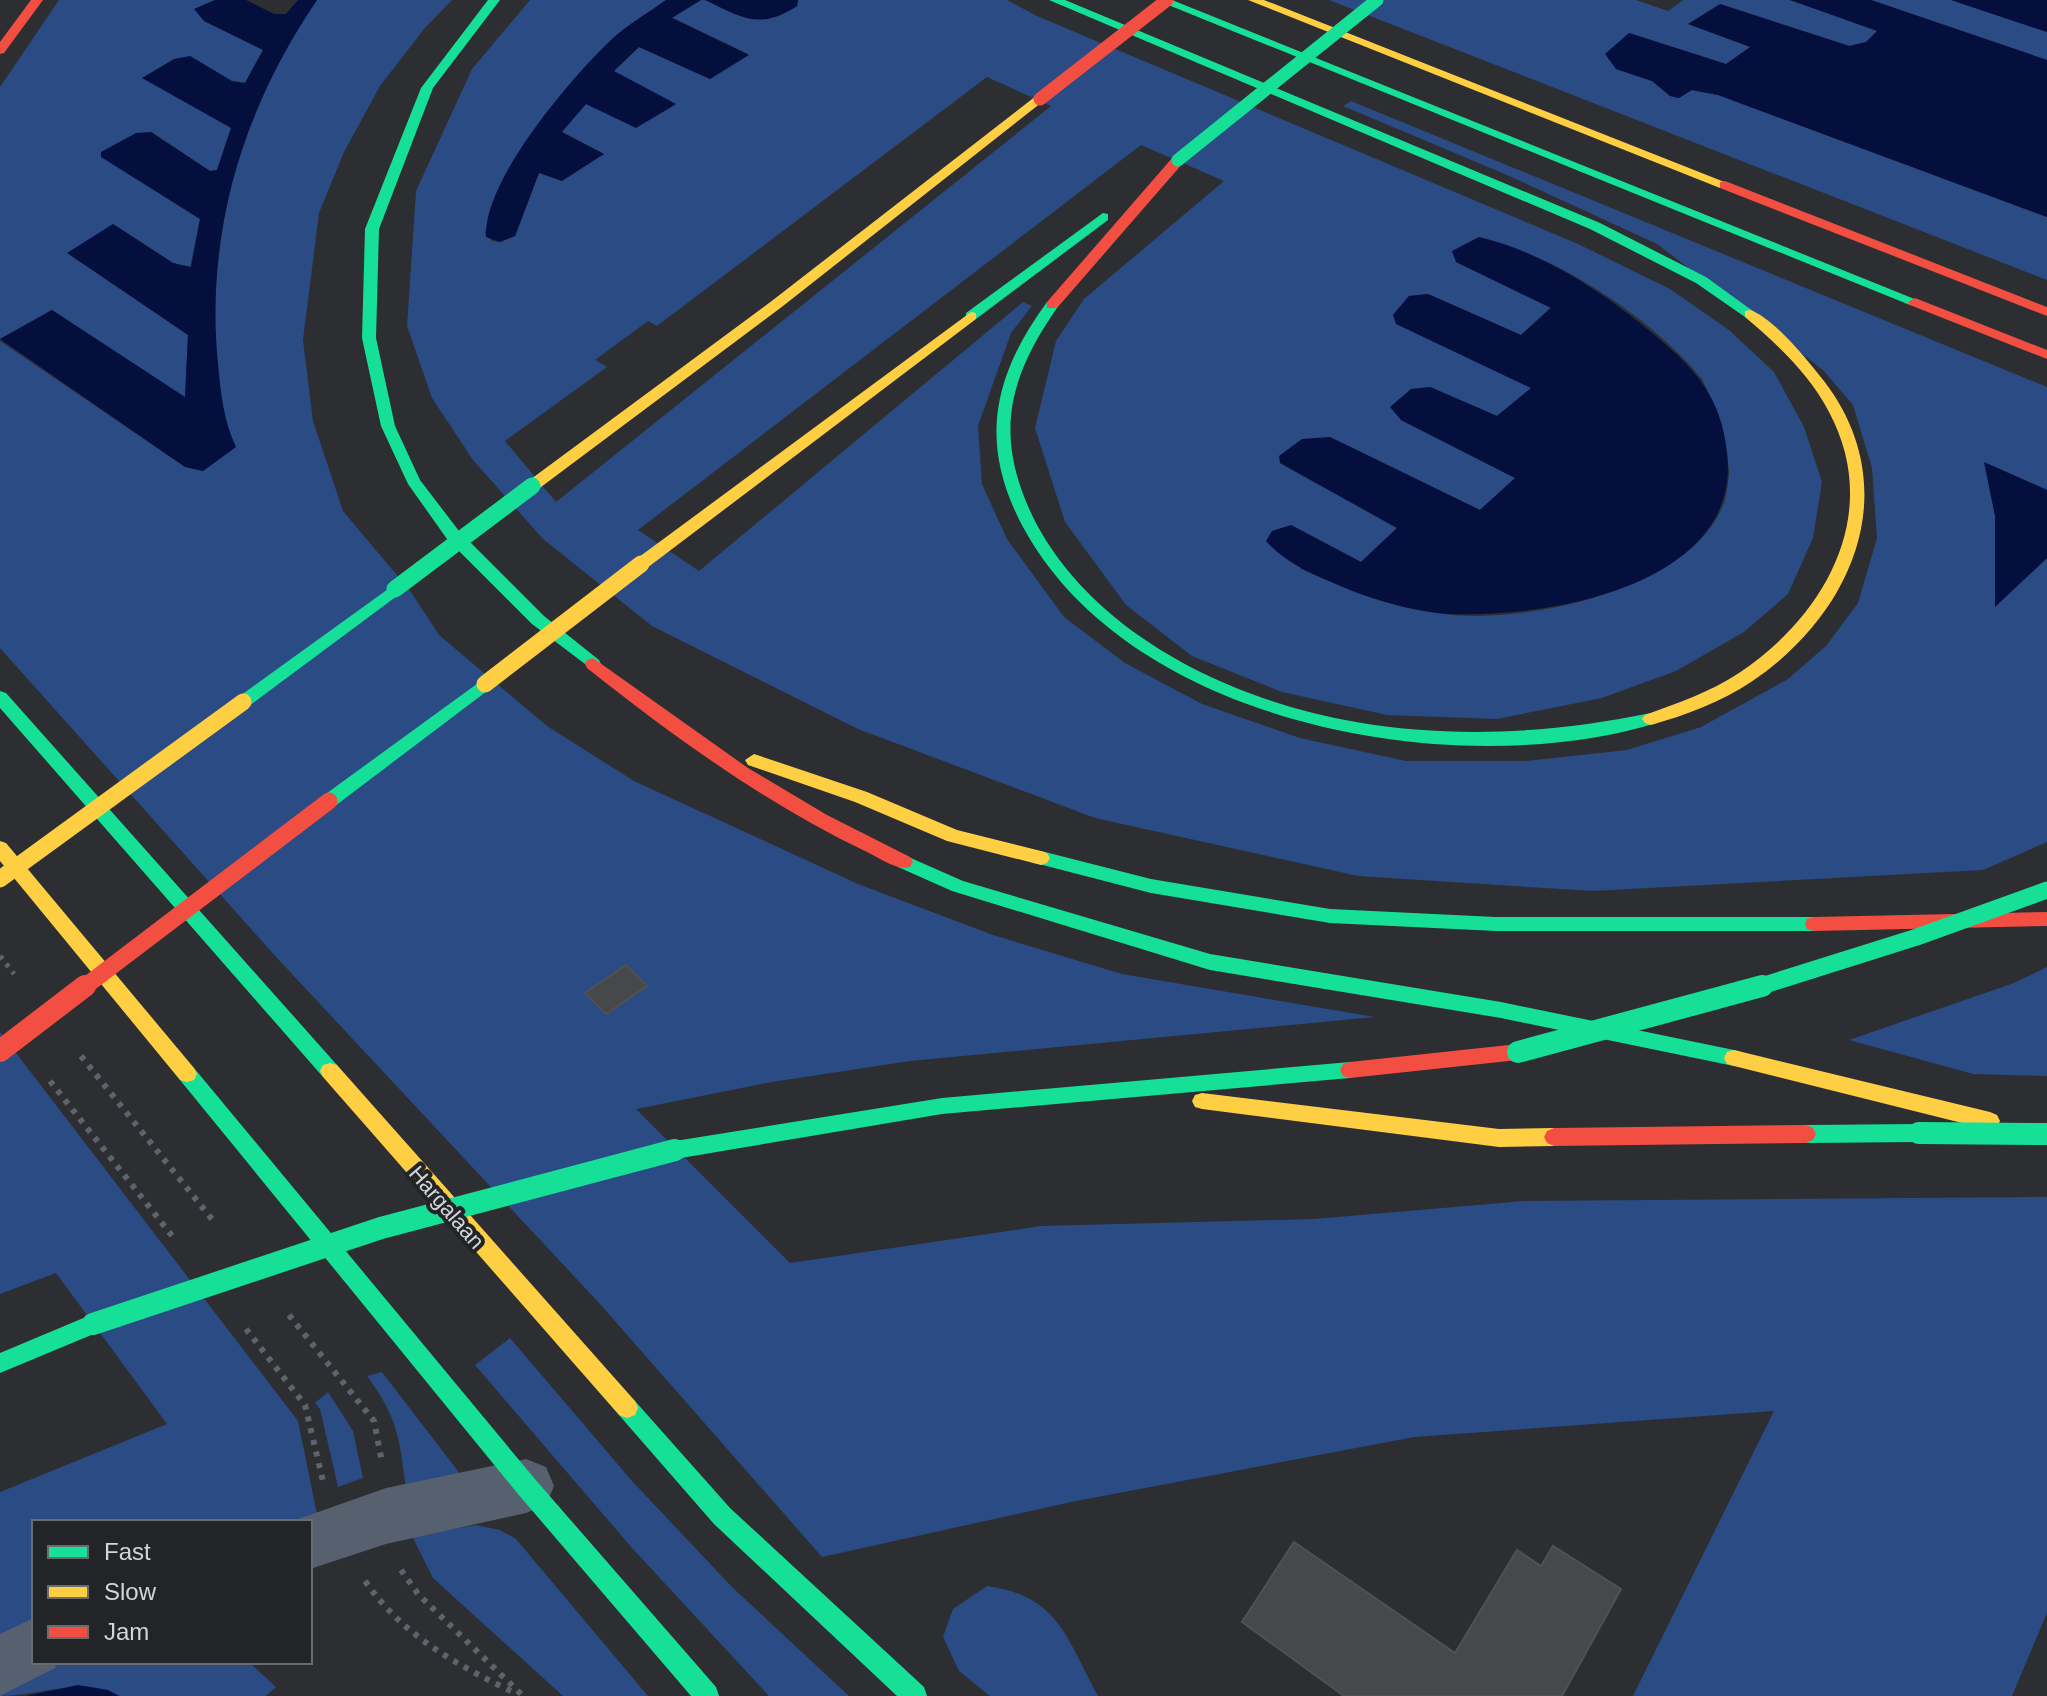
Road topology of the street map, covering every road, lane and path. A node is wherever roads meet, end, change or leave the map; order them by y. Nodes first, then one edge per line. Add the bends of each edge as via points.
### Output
1 (37, 0) edge
2 (494, 0) edge
3 (1055, 0) edge
4 (1164, 0) edge
5 (1254, 0) edge
6 (1377, 0) edge
7 (0, 50) edge
8 (1178, 160) junction
9 (2047, 312) edge
10 (2047, 355) edge
11 (0, 697) edge
12 (680, 734) junction
13 (0, 848) edge
14 (0, 879) edge
15 (2047, 890) edge
16 (2047, 919) edge
17 (0, 1051) edge
18 (39, 1067) dead end
19 (1112, 1090) junction
20 (2047, 1135) edge
21 (177, 1243) dead end
22 (236, 1318) dead end
23 (0, 1363) edge
24 (526, 1486) junction
25 (344, 1530) edge
26 (32, 1648) edge
27 (0, 1666) edge
28 (523, 1696) edge
29 (707, 1696) edge
30 (915, 1696) edge

1 - 7 main road
2 - 12 main road via 427,88 372,229 369,338 388,426 413,481 453,535 538,620
3 - 8 main road via 1595,226 1659,257 1754,317 1840,415 1858,477 1856,541 1831,596 1785,650 1718,696 1625,726 1514,737 1391,734 1283,708 1183,670 1107,625 1055,572 1022,519 1004,466 1001,401 1032,328
4 - 10 main road
4 - 14 main road, bridge via 790,293
5 - 9 main road
6 - 8 main road, bridge
8 - 17 main road, bridge
11 - 30 main road, Hargalaan via 722,1516
12 - 16 main road via 861,797 953,836 1151,886 1330,916 1496,924 1726,925
12 - 20 main road via 834,830 958,886 1210,962 1501,1010 1781,1068
13 - 24 main road
15 - 19 main road, bridge via 1942,932 1768,988 1518,1052
18 - 21 path
19 - 20 main road, bridge via 1499,1138
19 - 23 main road, bridge via 883,1115 551,1177 348,1234 93,1324
22 - 25 path via 305,1405
24 - 25 street
24 - 29 main road
25 - 28 path via 397,1564 418,1594
25 - 28 path via 378,1604 434,1654
26 - 27 street

